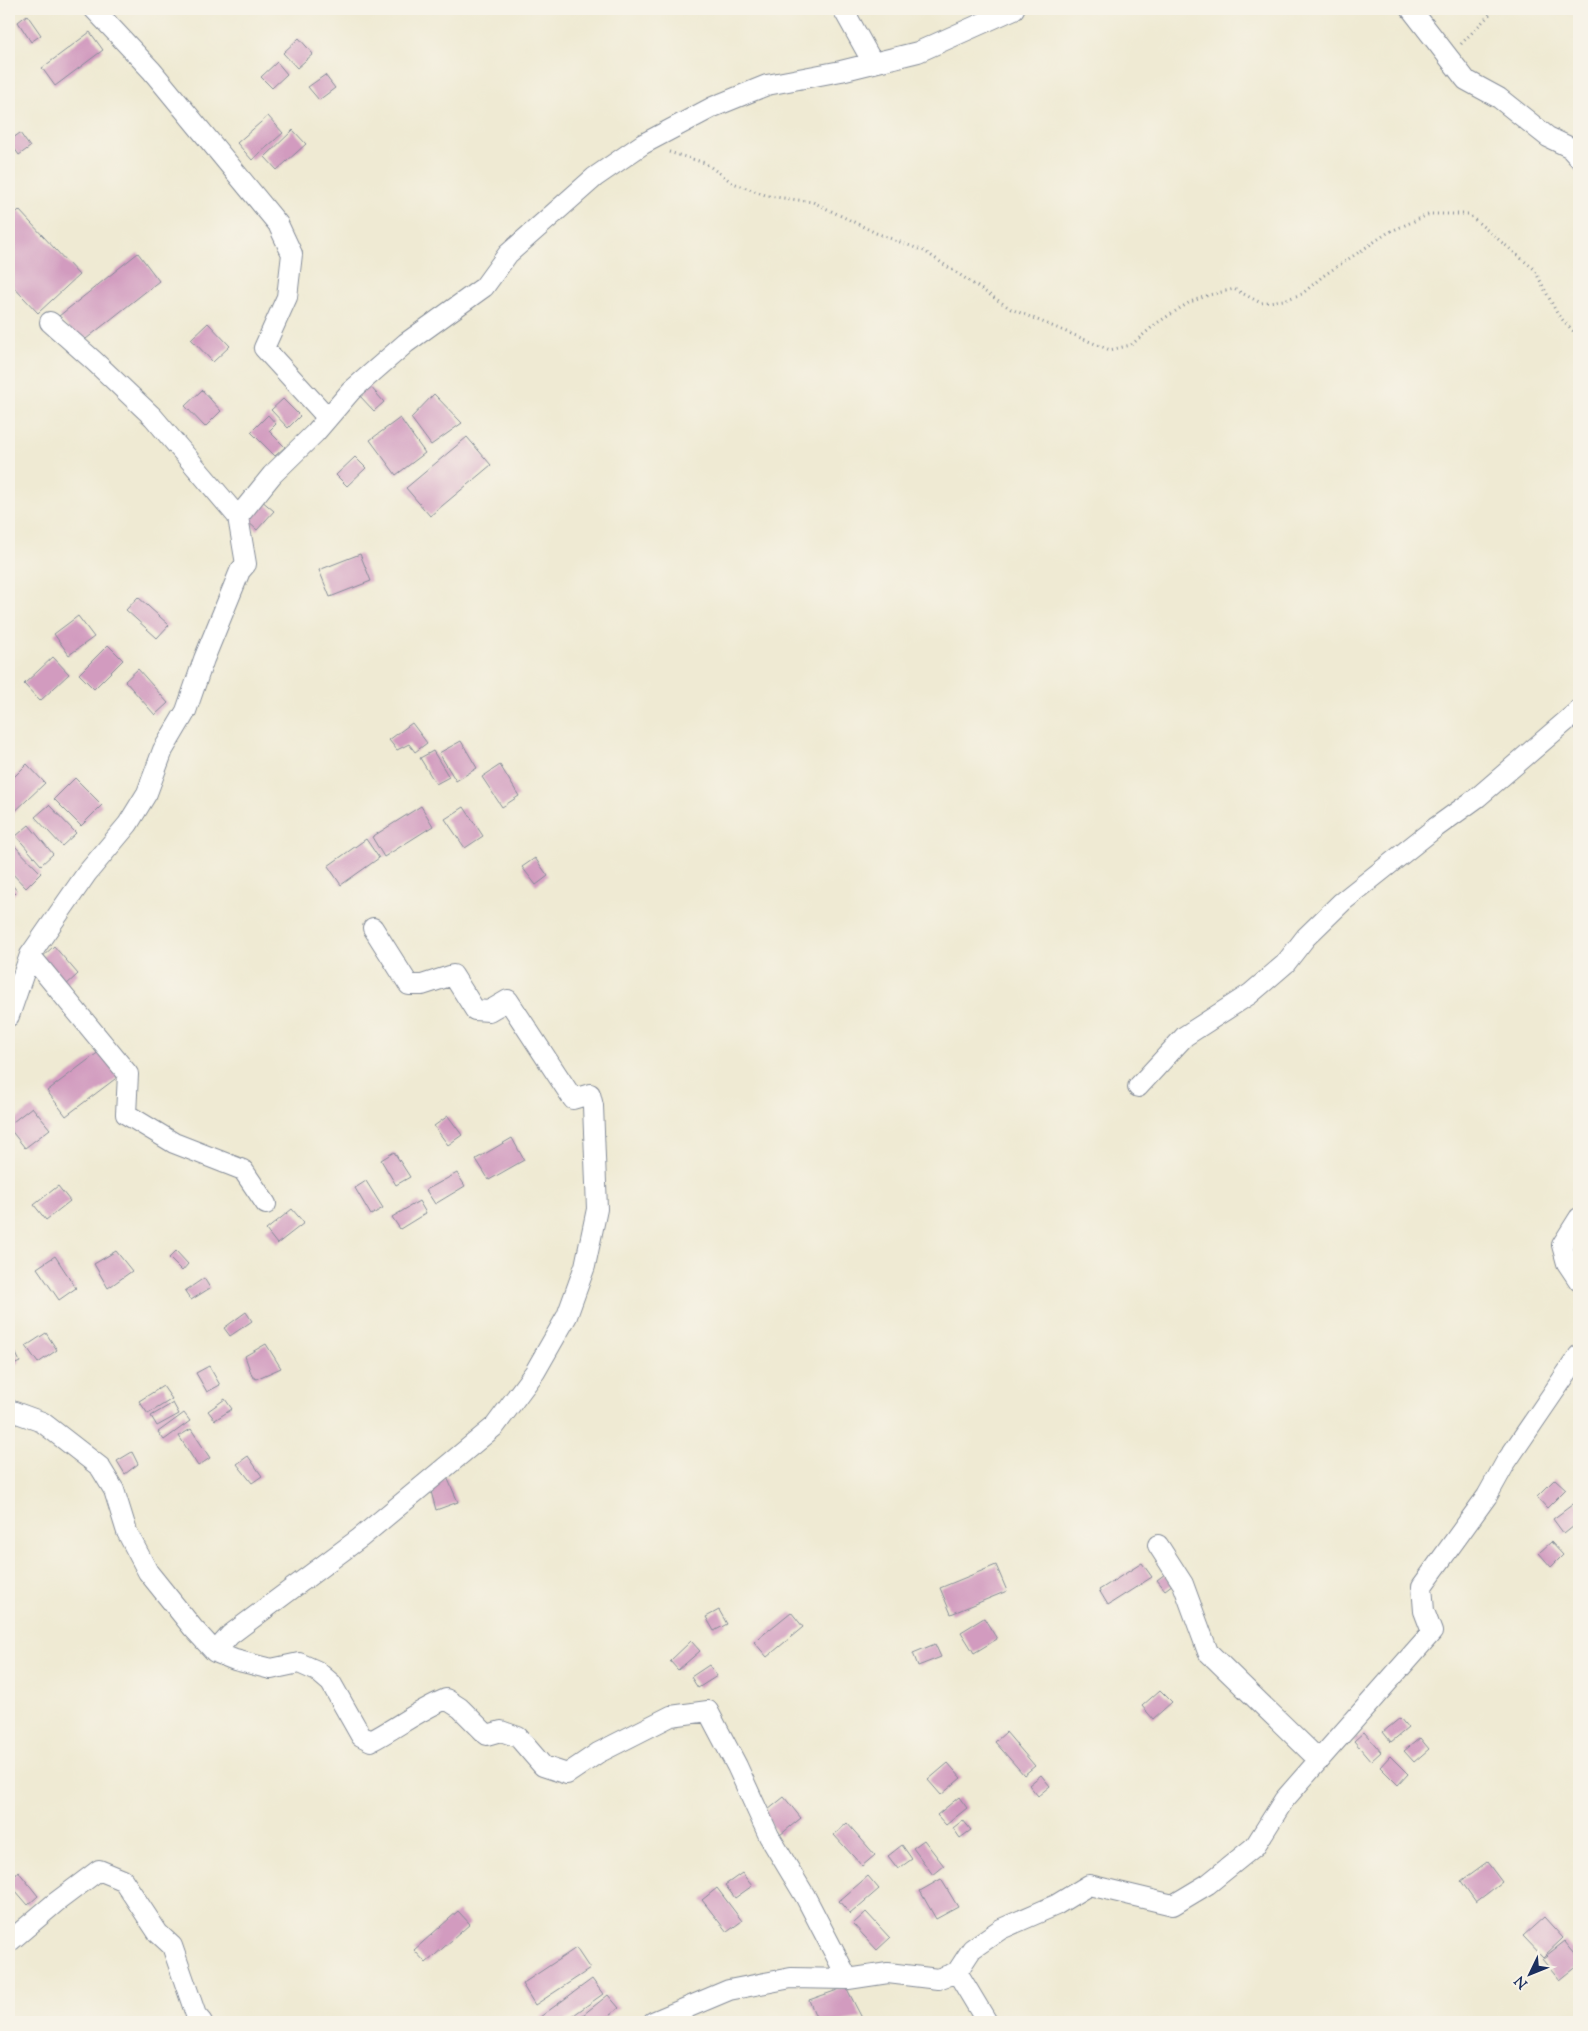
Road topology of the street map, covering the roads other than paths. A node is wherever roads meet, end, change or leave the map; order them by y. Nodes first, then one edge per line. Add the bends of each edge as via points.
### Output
1 (94, 9) edge
2 (843, 9) edge
3 (1014, 9) edge
4 (1411, 9) edge
5 (872, 63) junction
6 (1579, 158) edge
7 (50, 322) dead end
8 (328, 418) junction
9 (238, 517) junction
10 (1579, 710) edge
11 (372, 928) dead end
12 (30, 955) junction
13 (9, 1016) edge
14 (1138, 1087) dead end
15 (266, 1204) dead end
16 (1579, 1218) edge
17 (1579, 1281) edge
18 (1579, 1355) edge
19 (9, 1410) edge
20 (1158, 1545) dead end
21 (215, 1652) junction
22 (1319, 1760) junction
23 (9, 1942) edge
24 (957, 1972) junction
25 (848, 1979) junction
26 (202, 2022) edge
27 (653, 2022) edge
28 (987, 2022) edge

1 - 8 street via 152,72 278,224 292,254 287,298 264,348
2 - 5 street
3 - 5 street via 918,52
4 - 6 street via 1466,80 1499,98 1548,137 1569,147
5 - 8 street via 766,86 713,107 643,144 595,177 508,254 484,286 406,343 351,391
7 - 9 street via 152,417
8 - 9 street via 272,475
9 - 12 street via 246,564 240,571 204,659 186,712 163,750 146,793 128,824 87,873
10 - 14 street via 1478,797 1342,902 1284,964 1250,994 1185,1036
11 - 21 street via 409,985 422,986 453,975 475,1010 489,1011 508,1000 573,1099 590,1094 597,1209 585,1266 567,1316 535,1372 495,1426 360,1538 230,1635
12 - 13 street
12 - 15 street via 128,1074 126,1114 174,1143 243,1170
16 - 17 street via 1562,1245 1567,1263
18 - 22 street via 1506,1462 1487,1496 1422,1586 1424,1611 1432,1632
19 - 21 street via 42,1422 100,1467 114,1490 127,1532 148,1572
20 - 22 street via 1183,1584 1208,1652
21 - 25 street via 271,1668 299,1663 318,1671 331,1683 360,1736 371,1741 446,1699 460,1708 487,1736 500,1731 518,1737 543,1766 566,1774 598,1753 671,1716 708,1710 769,1836
22 - 24 street via 1284,1800 1255,1846 1208,1884 1173,1906 1089,1885 972,1948
23 - 26 street via 99,1870 123,1880 158,1933 172,1946 196,2015
24 - 25 street via 938,1979 888,1974
24 - 28 street
25 - 27 street via 791,1978 729,1990

